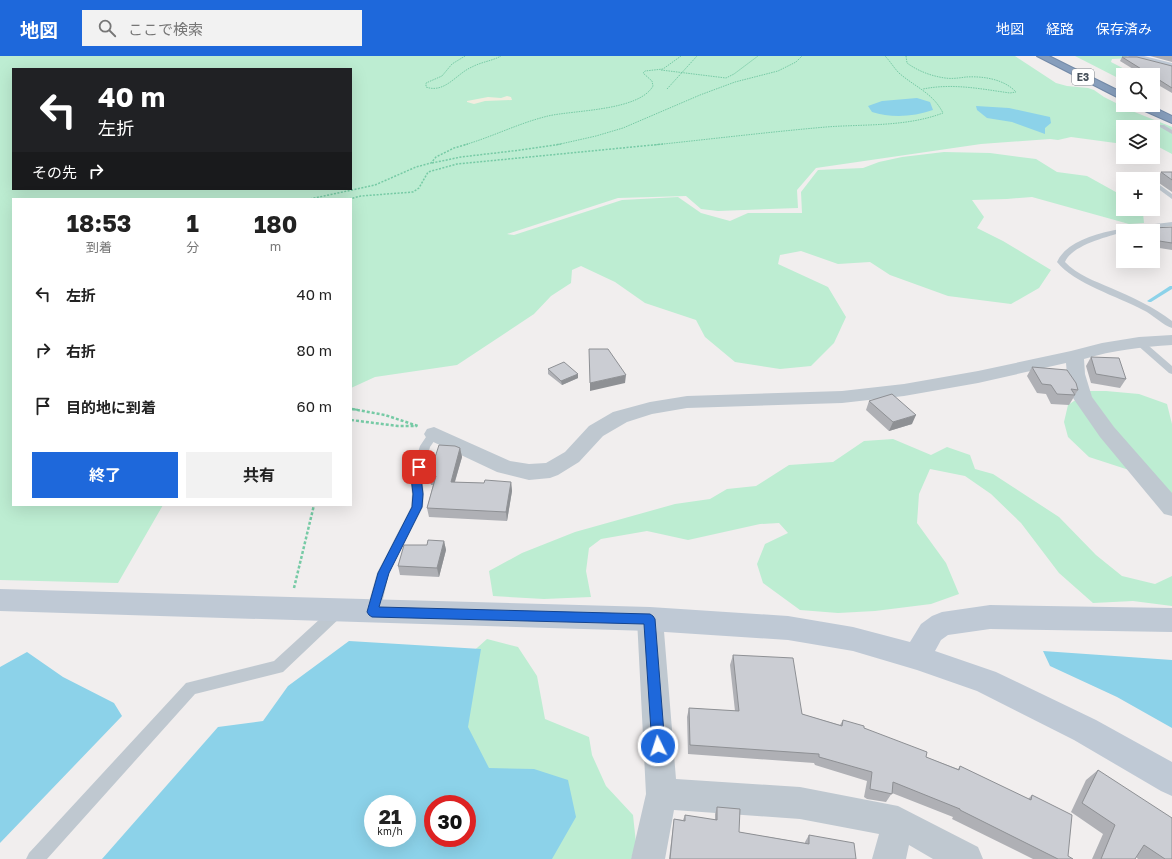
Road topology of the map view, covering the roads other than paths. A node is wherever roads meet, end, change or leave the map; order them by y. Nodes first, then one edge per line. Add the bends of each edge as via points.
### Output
1 (1042, 56) edge
2 (1061, 56) edge
3 (1133, 56) edge
4 (1171, 67) edge
5 (1116, 84) edge
6 (1116, 93) edge
7 (1160, 104) edge
8 (1172, 110) edge
9 (1155, 112) edge
10 (1172, 120) edge
11 (1162, 126) dead end
12 (1172, 132) edge
13 (1160, 188) edge
14 (1172, 197) edge
15 (1172, 224) edge
16 (1172, 325) edge
17 (1172, 340) edge
18 (1139, 342) junction
19 (1075, 356) junction
20 (1172, 371) edge
21 (426, 430) joint
22 (1172, 508) edge
23 (0, 600) edge
24 (339, 611) junction
25 (372, 612) junction
26 (650, 619) junction
27 (1172, 620) edge
28 (917, 657) junction
29 (1172, 780) edge
30 (662, 794) junction
31 (898, 822) junction
32 (35, 859) edge
33 (648, 859) edge
34 (889, 859) edge
35 (966, 859) edge

1 - 6 highway, E3
2 - 5 highway, E3
3 - 4 street
7 - 8 highway
9 - 10 highway
11 - 12 lane
13 - 14 lane
15 - 16 lane via 1122,230 1090,239 1064,255 1061,262 1078,276 1127,298
17 - 18 street
18 - 19 street via 1102,348
18 - 20 lane
19 - 21 street via 904,390 842,396 687,402 650,408 620,417 596,431 572,457 550,470 543,471 529,472 505,467
19 - 22 street via 1076,374 1083,398 1107,432
21 - 25 lane via 425,446 416,477 417,507 383,573
23 - 24 street
24 - 25 street
24 - 32 lane via 278,667 190,688
25 - 26 street
26 - 28 street via 788,628 853,639
26 - 30 street
27 - 28 street via 990,618 942,624 931,632
28 - 29 street via 986,680 1085,730
30 - 31 street via 800,803
30 - 33 street
31 - 34 street
31 - 35 street

